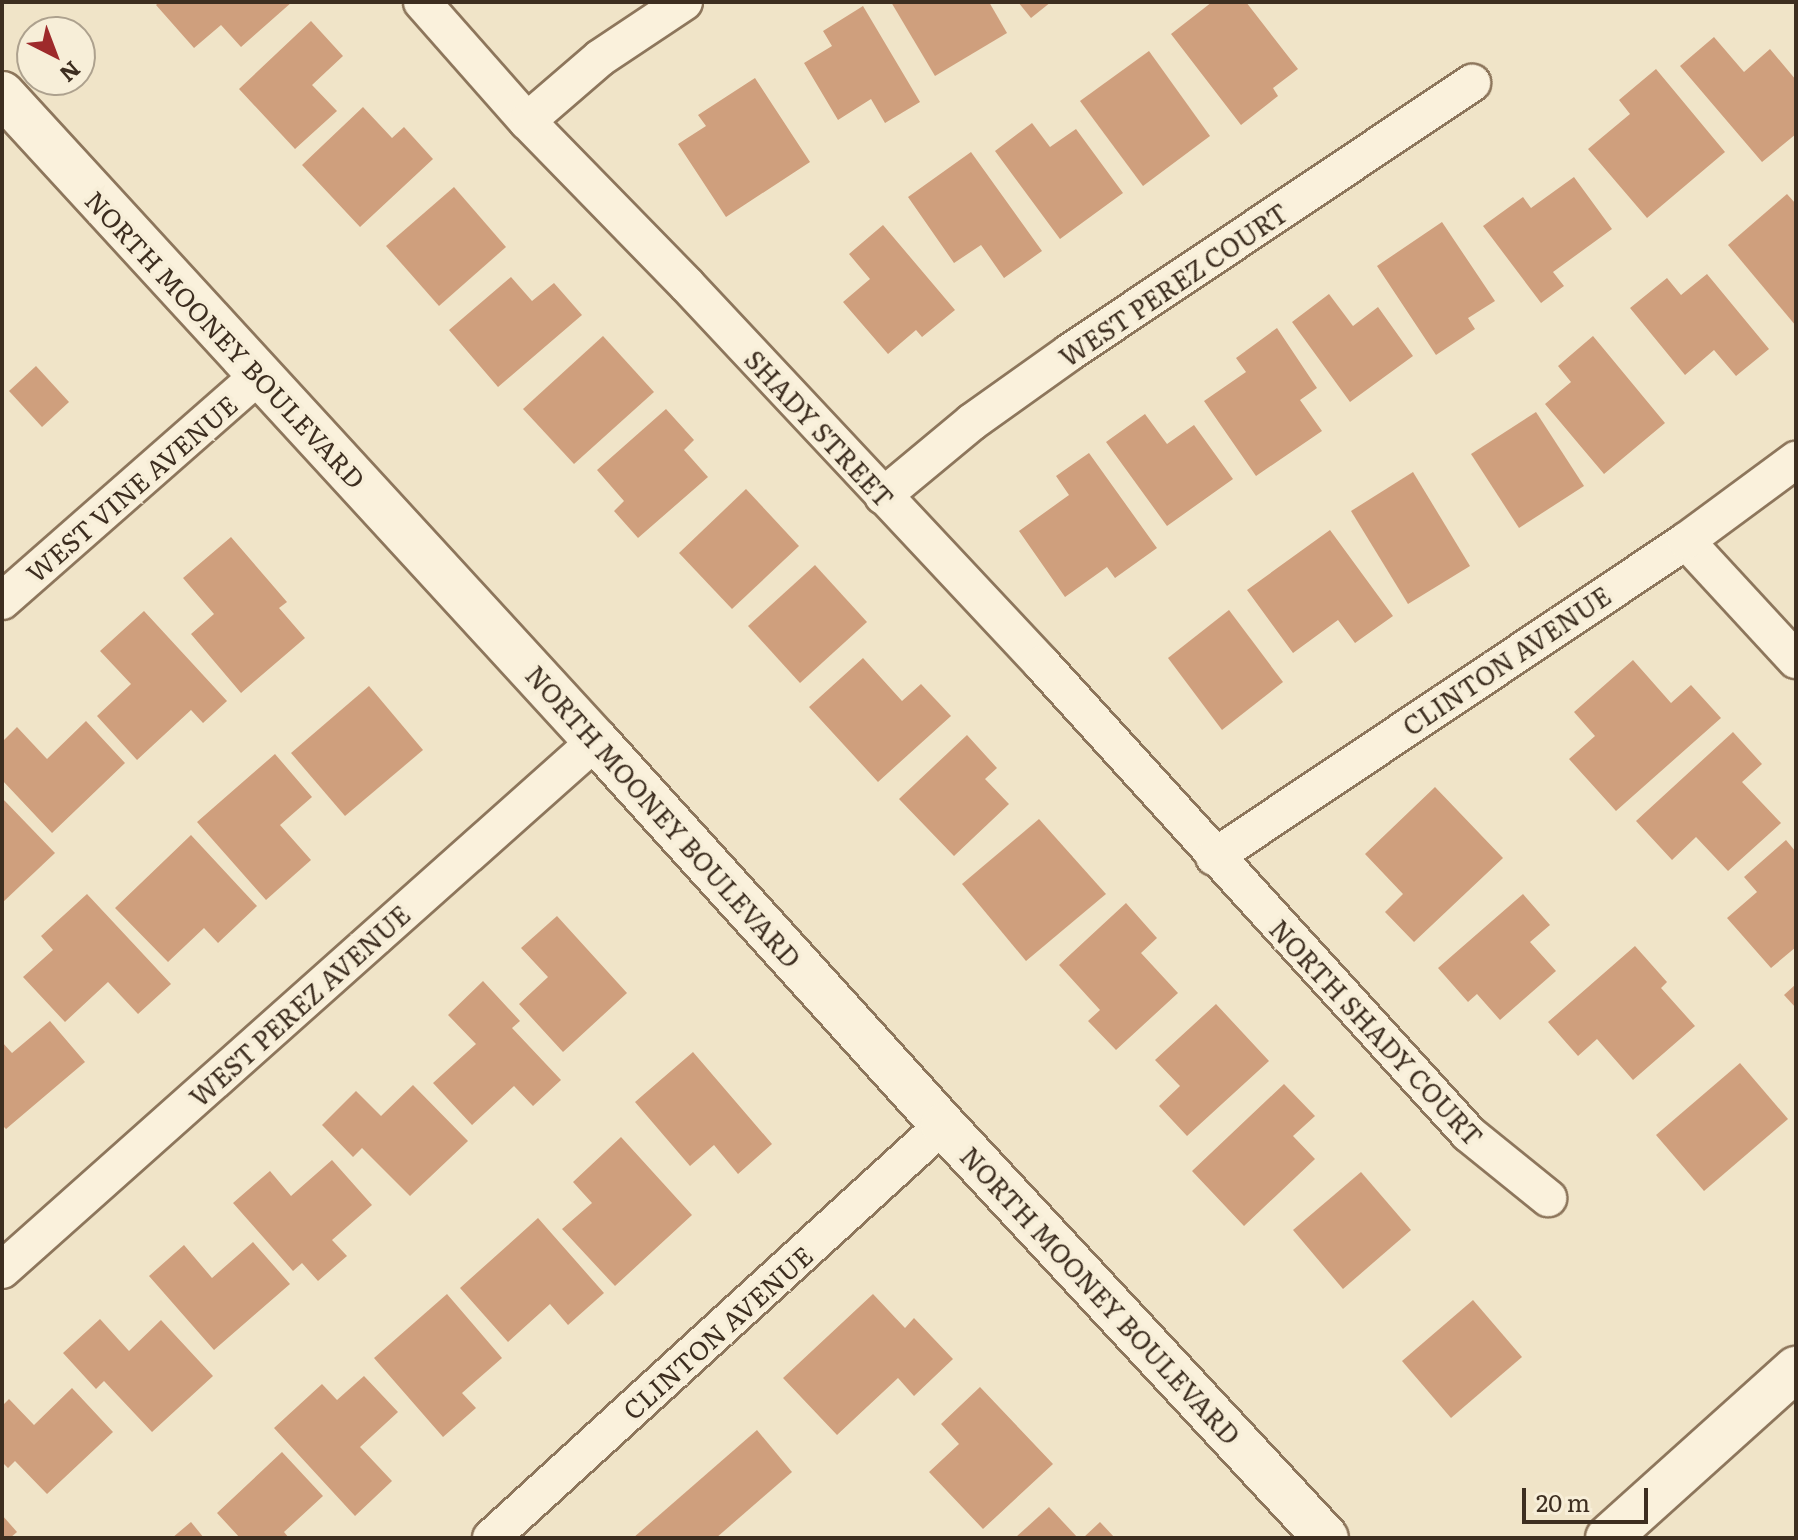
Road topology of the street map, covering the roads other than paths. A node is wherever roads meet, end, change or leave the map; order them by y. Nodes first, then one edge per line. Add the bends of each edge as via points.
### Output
1 (422, 2) edge
2 (684, 2) edge
3 (1472, 83) dead end
4 (2, 94) edge
5 (527, 121) junction
6 (259, 375) junction
7 (1796, 460) edge
8 (883, 496) junction
9 (1686, 541) junction
10 (2, 601) edge
11 (1796, 660) edge
12 (596, 741) junction
13 (1214, 857) junction
14 (943, 1125) junction
15 (1548, 1198) dead end
16 (2, 1270) edge
17 (1796, 1369) edge
18 (491, 1538) edge
19 (1326, 1538) edge
20 (1608, 1538) edge

1 - 5 street, SHADY STREET
2 - 5 street via 600,58
3 - 8 street, WEST PEREZ COURT via 1070,352 972,422
4 - 6 street, NORTH MOONEY BOULEVARD
5 - 8 street, SHADY STREET
6 - 10 street, WEST VINE AVENUE
6 - 12 street, NORTH MOONEY BOULEVARD
7 - 9 street, CLINTON AVENUE
8 - 13 street, SHADY STREET
9 - 11 street
9 - 13 street, CLINTON AVENUE
12 - 14 street, NORTH MOONEY BOULEVARD
12 - 16 street, WEST PEREZ AVENUE
13 - 15 street, NORTH SHADY COURT via 1469,1134
14 - 18 street, CLINTON AVENUE
14 - 19 street, NORTH MOONEY BOULEVARD
17 - 20 street

